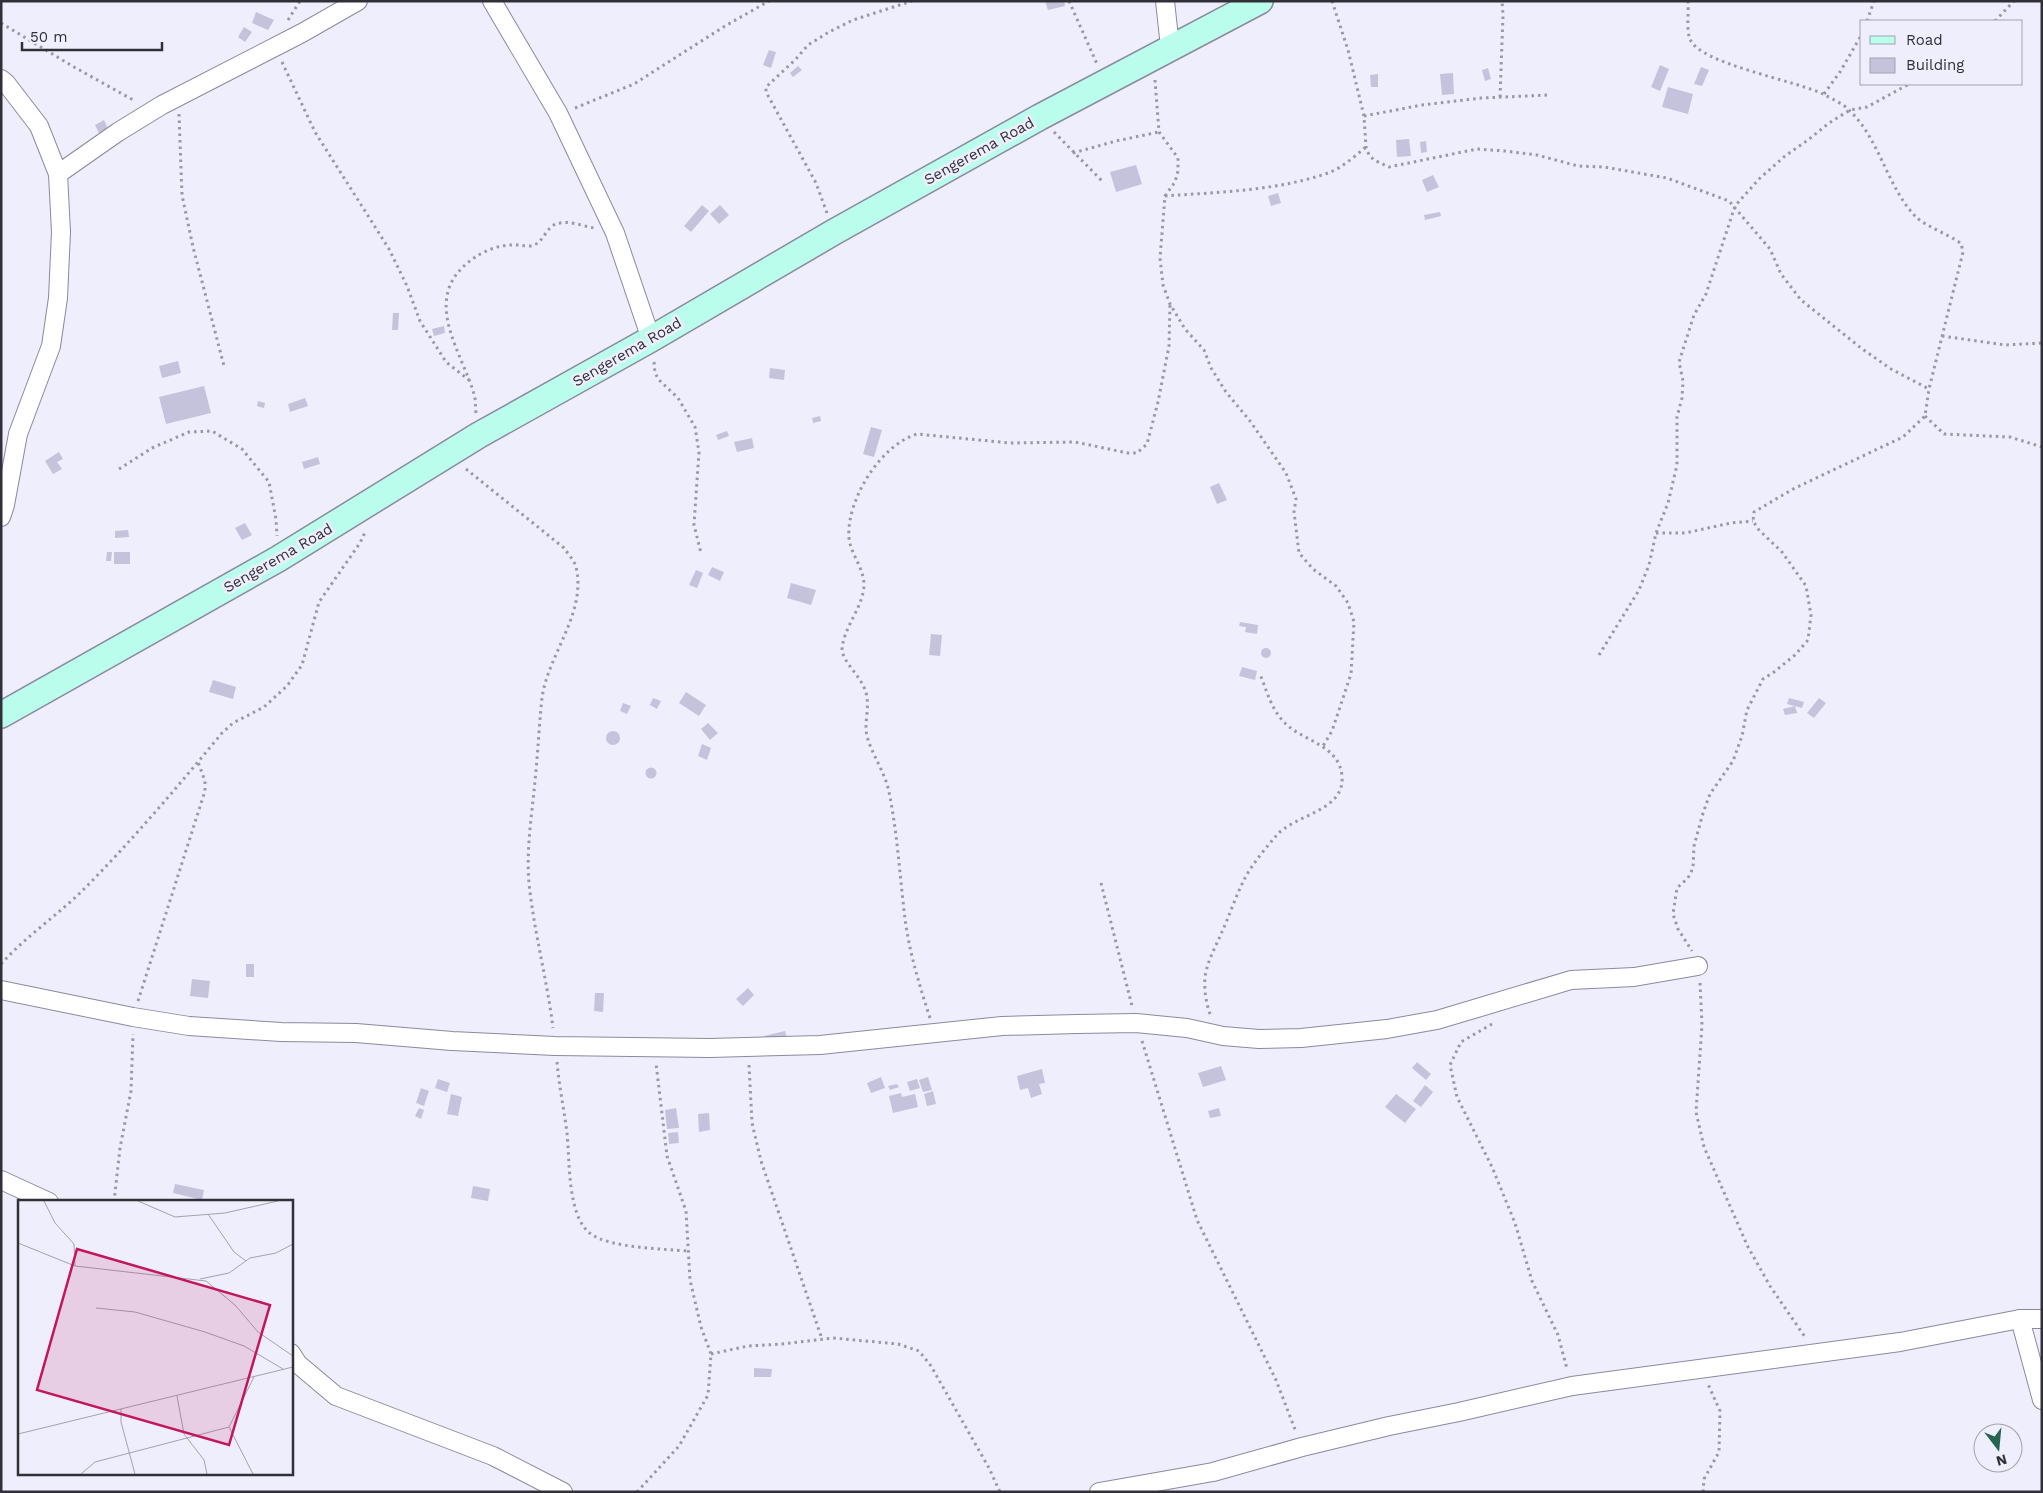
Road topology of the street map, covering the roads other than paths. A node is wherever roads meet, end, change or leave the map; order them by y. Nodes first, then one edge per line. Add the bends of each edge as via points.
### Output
1 (358, 1) edge
2 (492, 1) edge
3 (1165, 1) edge
4 (1260, 1) edge
5 (1161, 52) junction
6 (1, 80) edge
7 (58, 174) junction
8 (651, 339) junction
9 (1, 517) edge
10 (1, 715) edge
11 (1698, 966) road end
12 (1, 990) edge
13 (1, 1180) edge
14 (45, 1200) edge
15 (2020, 1319) junction
16 (2042, 1319) edge
17 (292, 1355) edge
18 (2042, 1400) edge
19 (562, 1492) edge
20 (1099, 1492) edge

1 - 7 street via 170,102 118,132
2 - 8 street via 558,113 616,233
3 - 5 street
4 - 5 main road, Sengerema Road
5 - 8 main road, Sengerema Road via 834,232
6 - 7 street via 38,126
7 - 9 street via 61,232 58,298 51,346 18,434
8 - 10 main road, Sengerema Road via 479,435 278,559
11 - 12 street via 1634,977 1571,980 1437,1020 1301,1038 1223,1036 1187,1028 1136,1023 1002,1026 820,1045 748,1047 555,1046 189,1026
13 - 14 street
15 - 16 street
15 - 18 street
15 - 20 street via 1900,1342 1572,1386 1389,1426 1213,1472
17 - 19 street via 298,1364 336,1396 493,1456

